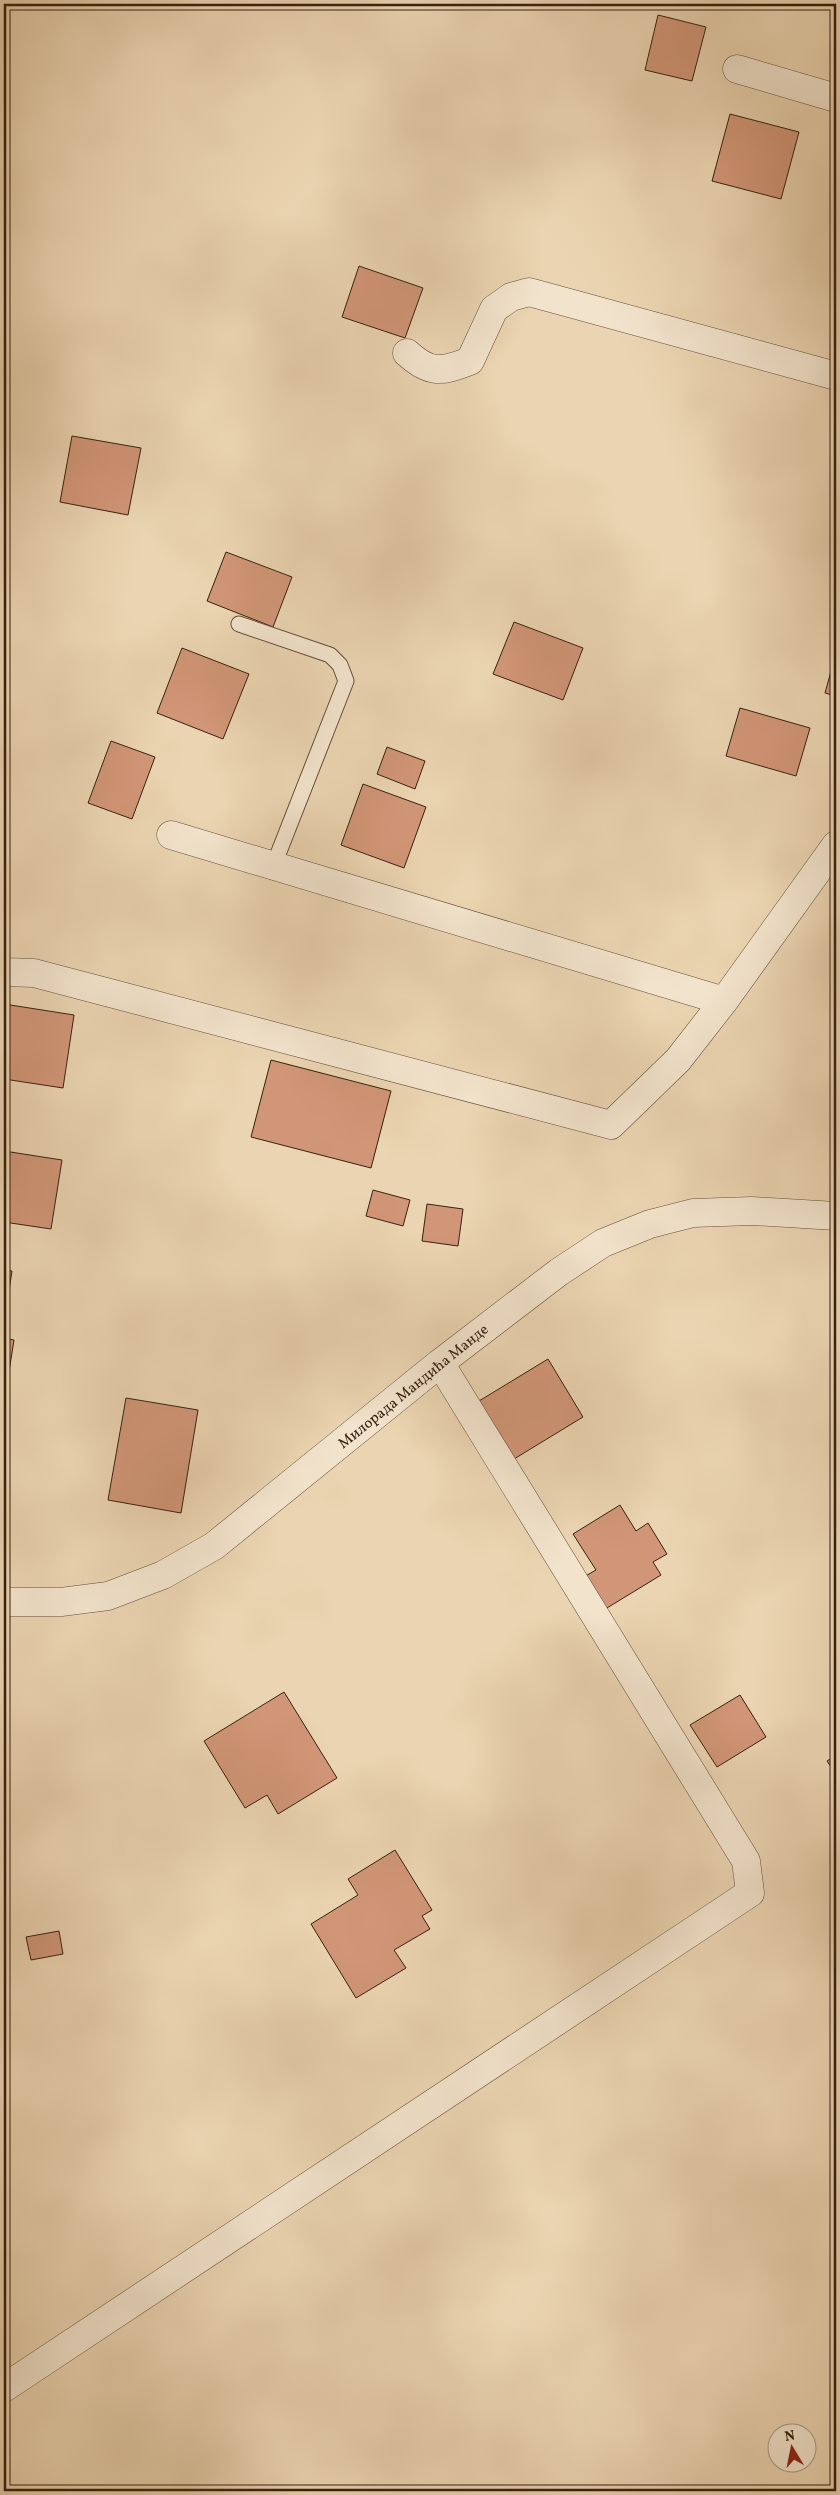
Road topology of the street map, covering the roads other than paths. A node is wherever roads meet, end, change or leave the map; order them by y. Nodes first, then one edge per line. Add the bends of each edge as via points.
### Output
1 (737, 69) dead end
2 (836, 98) edge
3 (407, 352) dead end
4 (836, 376) edge
5 (239, 624) dead end
6 (172, 835) dead end
7 (836, 845) edge
8 (273, 867) junction
9 (4, 972) edge
10 (724, 1001) junction
11 (836, 1216) edge
12 (440, 1363) junction
13 (4, 1602) edge
14 (4, 2388) edge

1 - 2 street
3 - 4 street via 420,365 436,371 470,362 494,309 511,298 530,292
5 - 8 lane via 330,655 340,665 346,681
6 - 8 street
7 - 10 street
8 - 10 street
9 - 10 street via 34,973 611,1125 678,1060
11 - 12 street, Милорада Мандића Манде via 752,1211 693,1213 650,1224 603,1243 559,1272
12 - 13 street, Милорада Мандића Манде via 214,1546 162,1575 108,1596 61,1602
12 - 14 street via 746,1862 750,1893

